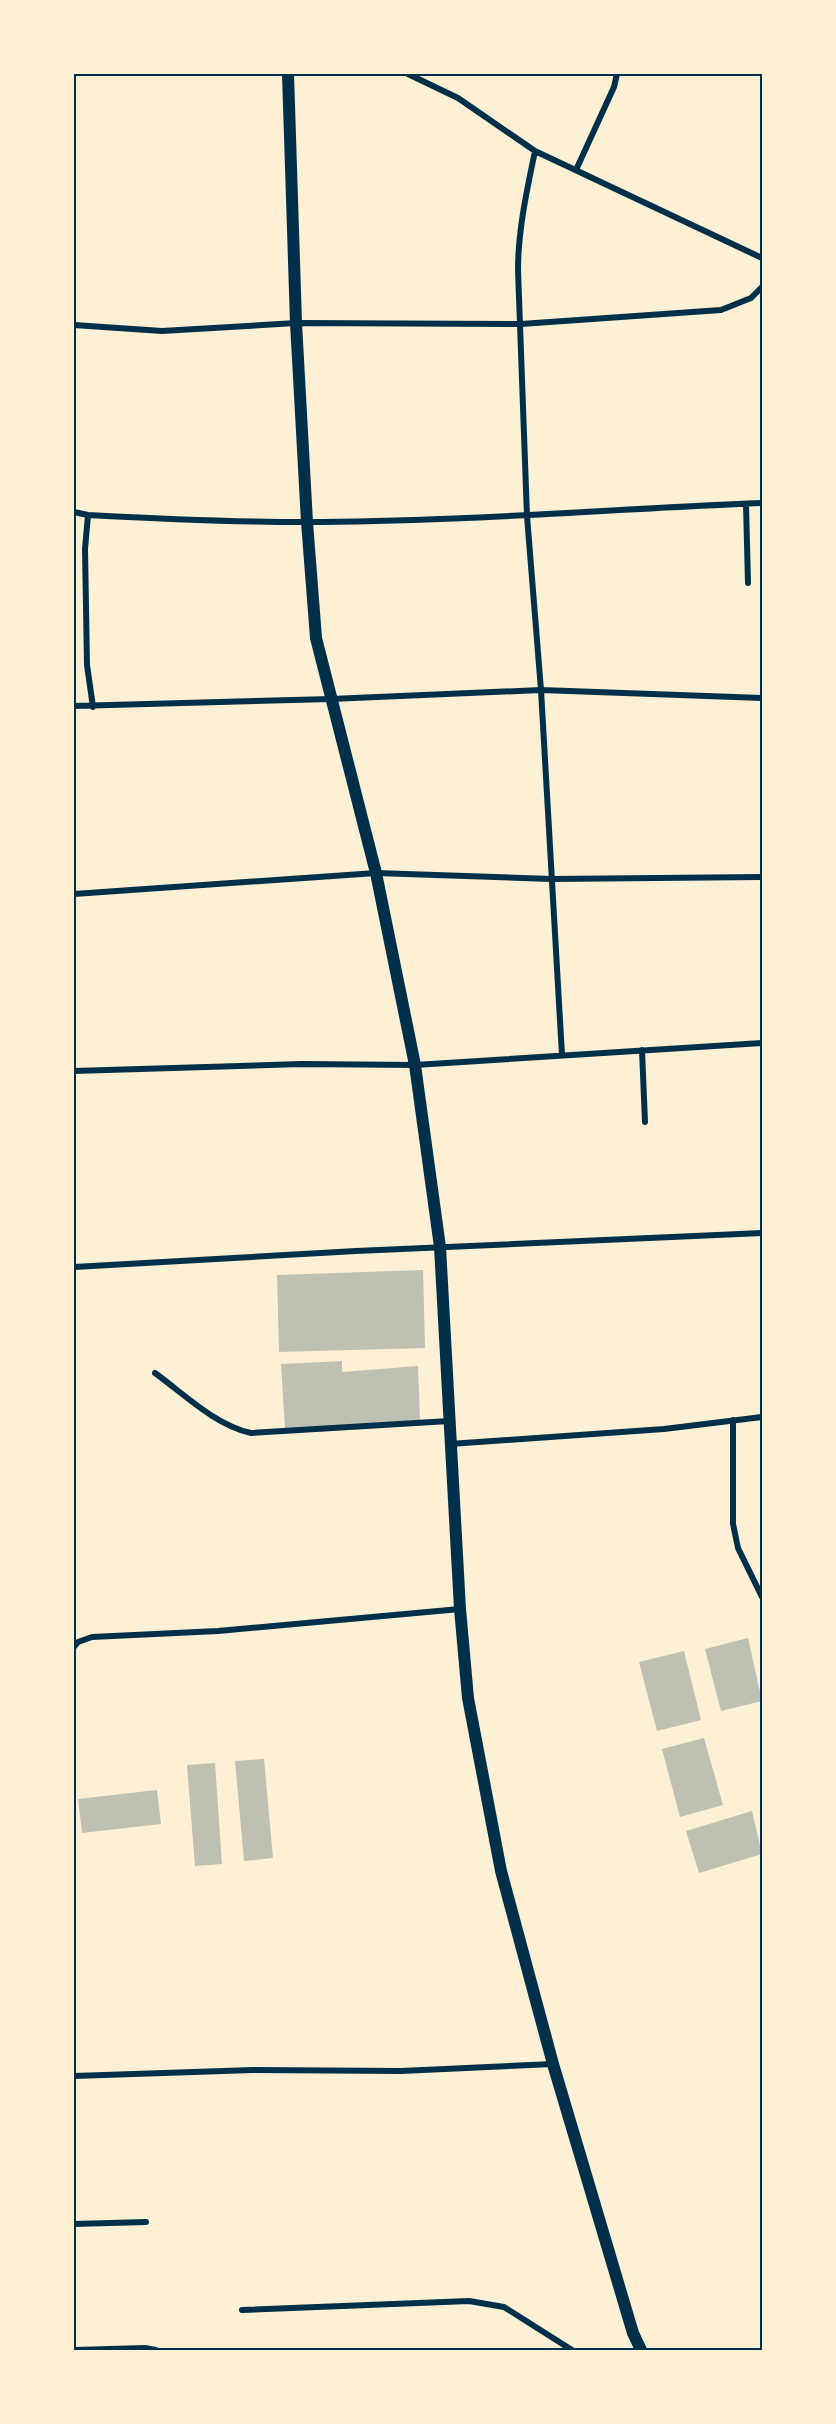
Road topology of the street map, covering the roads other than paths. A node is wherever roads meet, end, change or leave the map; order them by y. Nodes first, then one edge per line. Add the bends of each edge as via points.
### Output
1 (288, 74) edge
2 (408, 74) edge
3 (616, 74) edge
4 (535, 151) junction
5 (576, 170) junction
6 (762, 258) edge
7 (762, 287) edge
8 (296, 323) junction
9 (521, 324) junction
10 (74, 325) edge
11 (762, 503) edge
12 (746, 504) junction
13 (74, 512) edge
14 (88, 515) junction
15 (526, 516) junction
16 (307, 522) junction
17 (748, 583) dead end
18 (541, 690) junction
19 (762, 698) edge
20 (331, 699) junction
21 (74, 706) edge
22 (93, 707) junction
23 (376, 873) junction
24 (762, 877) edge
25 (551, 879) junction
26 (74, 894) edge
27 (762, 1043) edge
28 (642, 1050) junction
29 (562, 1055) junction
30 (415, 1065) junction
31 (74, 1071) edge
32 (645, 1122) dead end
33 (762, 1233) edge
34 (440, 1247) junction
35 (74, 1267) edge
36 (155, 1373) dead end
37 (762, 1417) edge
38 (733, 1420) junction
39 (449, 1421) junction
40 (450, 1444) junction
41 (762, 1597) edge
42 (460, 1609) junction
43 (74, 1647) edge
44 (554, 2064) junction
45 (74, 2076) edge
46 (146, 2222) dead end
47 (74, 2224) edge
48 (242, 2310) dead end
49 (74, 2350) edge
50 (156, 2350) edge
51 (572, 2350) edge
52 (641, 2350) edge

1 - 8 main road
2 - 4 street via 458,98
3 - 5 street via 614,87
4 - 5 street
4 - 9 street via 518,245
5 - 6 street
7 - 9 street via 751,298 721,310
8 - 9 street
8 - 10 street via 162,331
8 - 16 main road
9 - 15 street
11 - 12 street
12 - 15 street
12 - 17 street
13 - 14 street
14 - 16 street
14 - 22 street via 87,665
15 - 16 street
15 - 18 street
16 - 20 main road via 316,638
18 - 19 street
18 - 20 street
18 - 25 street
20 - 22 street
20 - 23 main road
21 - 22 street
23 - 25 street
23 - 26 street
23 - 30 main road
24 - 25 street
25 - 29 street
27 - 28 street
28 - 29 street
28 - 32 street
29 - 30 street
30 - 31 street via 301,1064
30 - 34 main road
33 - 34 street
34 - 35 street
34 - 39 main road
36 - 39 street via 238,1430
37 - 38 street
38 - 40 street via 664,1429
38 - 41 street via 733,1524 738,1548
39 - 40 main road
40 - 42 main road
42 - 43 street via 218,1631 92,1637 78,1641
42 - 44 main road via 468,1698 498,1859
44 - 45 street via 401,2071 252,2070
44 - 52 main road
46 - 47 street
48 - 51 street via 490,2303 504,2307
49 - 50 street

